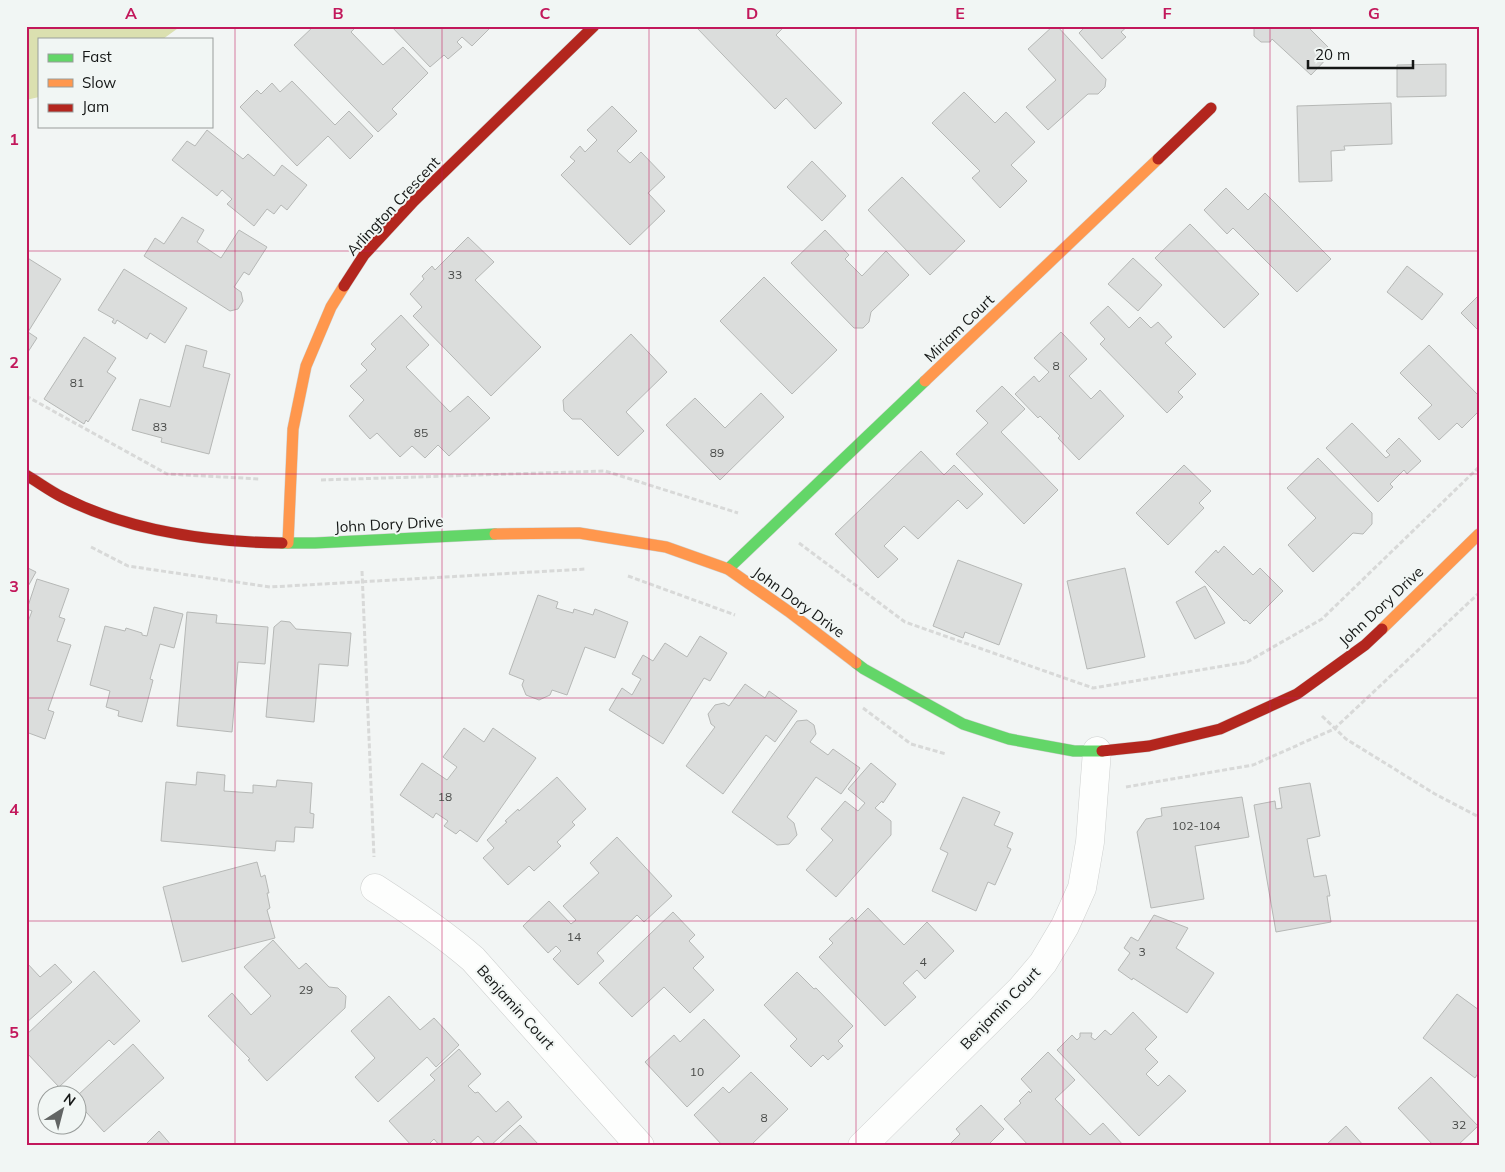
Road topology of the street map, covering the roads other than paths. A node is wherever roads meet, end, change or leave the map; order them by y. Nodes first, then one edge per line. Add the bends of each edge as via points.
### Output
1 (594, 26) edge
2 (1210, 108) dead end
3 (26, 475) edge
4 (1479, 534) edge
5 (288, 543) junction
6 (728, 569) junction
7 (1097, 751) junction
8 (375, 888) road end
9 (640, 1146) edge
10 (862, 1146) edge

1 - 5 street, Arlington Crescent via 364,255 331,307 306,366 293,429
2 - 6 street, Miriam Court
3 - 5 street, John Dory Drive via 62,497 109,518 176,534 242,542
4 - 7 street, John Dory Drive via 1365,645 1297,694 1220,729 1149,746
5 - 6 street, John Dory Drive via 579,533 666,547
6 - 7 street, John Dory Drive via 864,669 963,724 1010,739 1074,751
7 - 10 street, Benjamin Court via 1090,842 1082,888 1043,963 1021,989
8 - 9 street, Benjamin Court via 448,937 473,959

